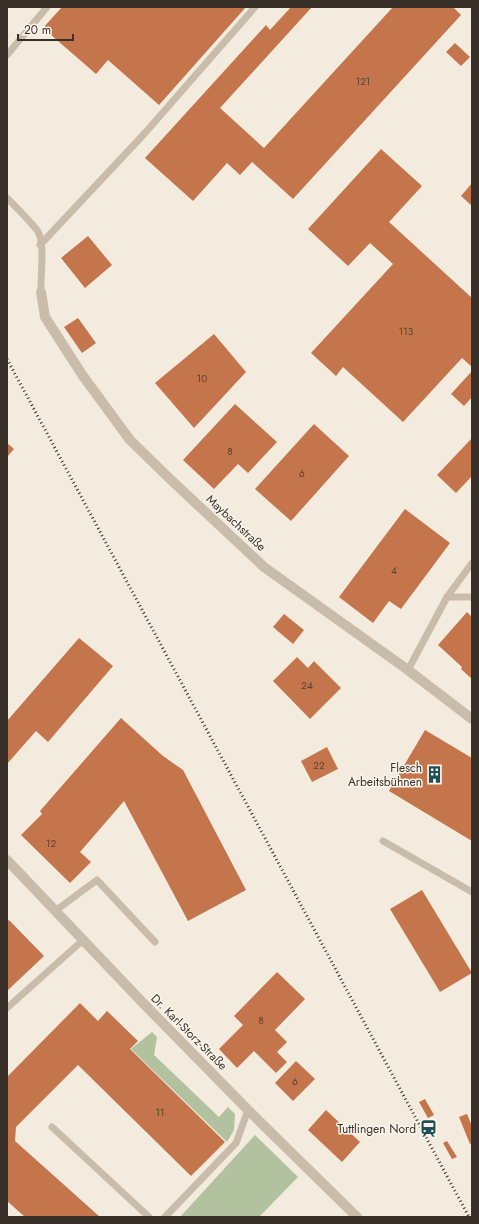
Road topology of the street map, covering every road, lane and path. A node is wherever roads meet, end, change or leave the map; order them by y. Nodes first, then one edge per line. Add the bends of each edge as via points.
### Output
1 (47, 7) edge
2 (255, 7) edge
3 (7, 55) edge
4 (7, 198) edge
5 (40, 244) junction
6 (41, 292) joint
7 (472, 563) edge
8 (447, 597) junction
9 (472, 597) edge
10 (408, 670) junction
11 (472, 719) edge
12 (383, 841) dead end
13 (7, 860) edge
14 (472, 892) edge
15 (55, 911) junction
16 (83, 940) junction
17 (155, 942) dead end
18 (7, 1008) edge
19 (248, 1110) junction
20 (52, 1127) dead end
21 (149, 1217) edge
22 (165, 1217) edge
23 (357, 1217) edge

1 - 3 lane
2 - 5 lane via 145,133
4 - 5 lane via 38,232
5 - 6 lane
6 - 10 street, Maybachstraße via 45,317 83,376 130,440 264,567
7 - 8 lane
8 - 9 lane
8 - 10 lane
10 - 11 street, Maybachstraße
12 - 14 lane
13 - 15 street, Dr. Karl-Storz-Straße
15 - 16 street, Dr. Karl-Storz-Straße
15 - 17 lane via 97,880
16 - 18 lane
16 - 19 street, Dr. Karl-Storz-Straße
19 - 22 lane via 236,1143
19 - 23 street, Dr. Karl-Storz-Straße
20 - 21 lane

